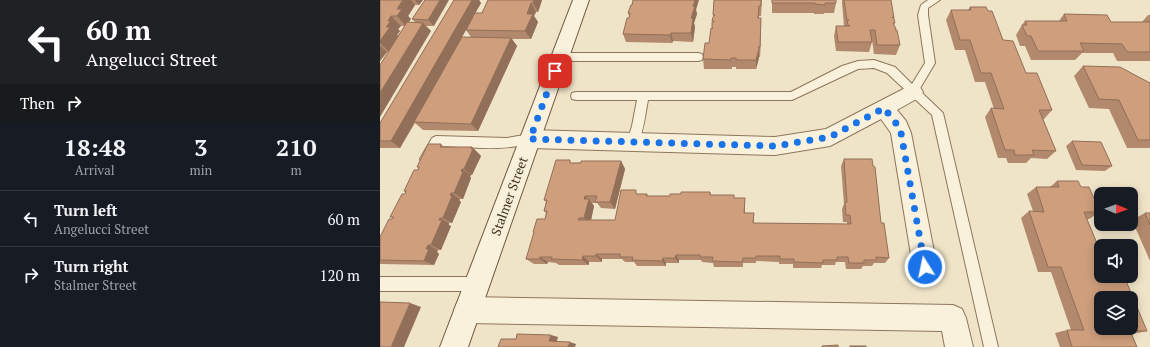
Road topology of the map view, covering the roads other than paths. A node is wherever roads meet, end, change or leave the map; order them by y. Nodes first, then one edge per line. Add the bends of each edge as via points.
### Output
1 (581, 0) edge
2 (935, 0) edge
3 (560, 57) junction
4 (698, 57) dead end
5 (913, 92) junction
6 (576, 96) dead end
7 (643, 96) junction
8 (884, 108) junction
9 (530, 139) junction
10 (633, 142) junction
11 (422, 169) edge
12 (925, 267) dead end
13 (380, 284) edge
14 (477, 284) junction
15 (468, 310) junction
16 (454, 347) edge
17 (959, 347) edge
18 (991, 347) edge

1 - 3 street, Stalmer Street
2 - 5 lane via 924,7 923,15 930,63
3 - 4 lane
3 - 9 street, Stalmer Street
5 - 7 lane via 891,70 866,64 846,69 792,96
5 - 8 street
5 - 18 lane via 936,113
6 - 7 lane
7 - 10 lane
8 - 10 street via 830,137 775,146
8 - 12 street via 901,133
9 - 10 street
9 - 11 lane via 507,143 436,141
9 - 14 street, Stalmer Street
13 - 14 lane
14 - 15 street, Stalmer Street
15 - 16 street, Stalmer Street
15 - 17 street via 953,318

